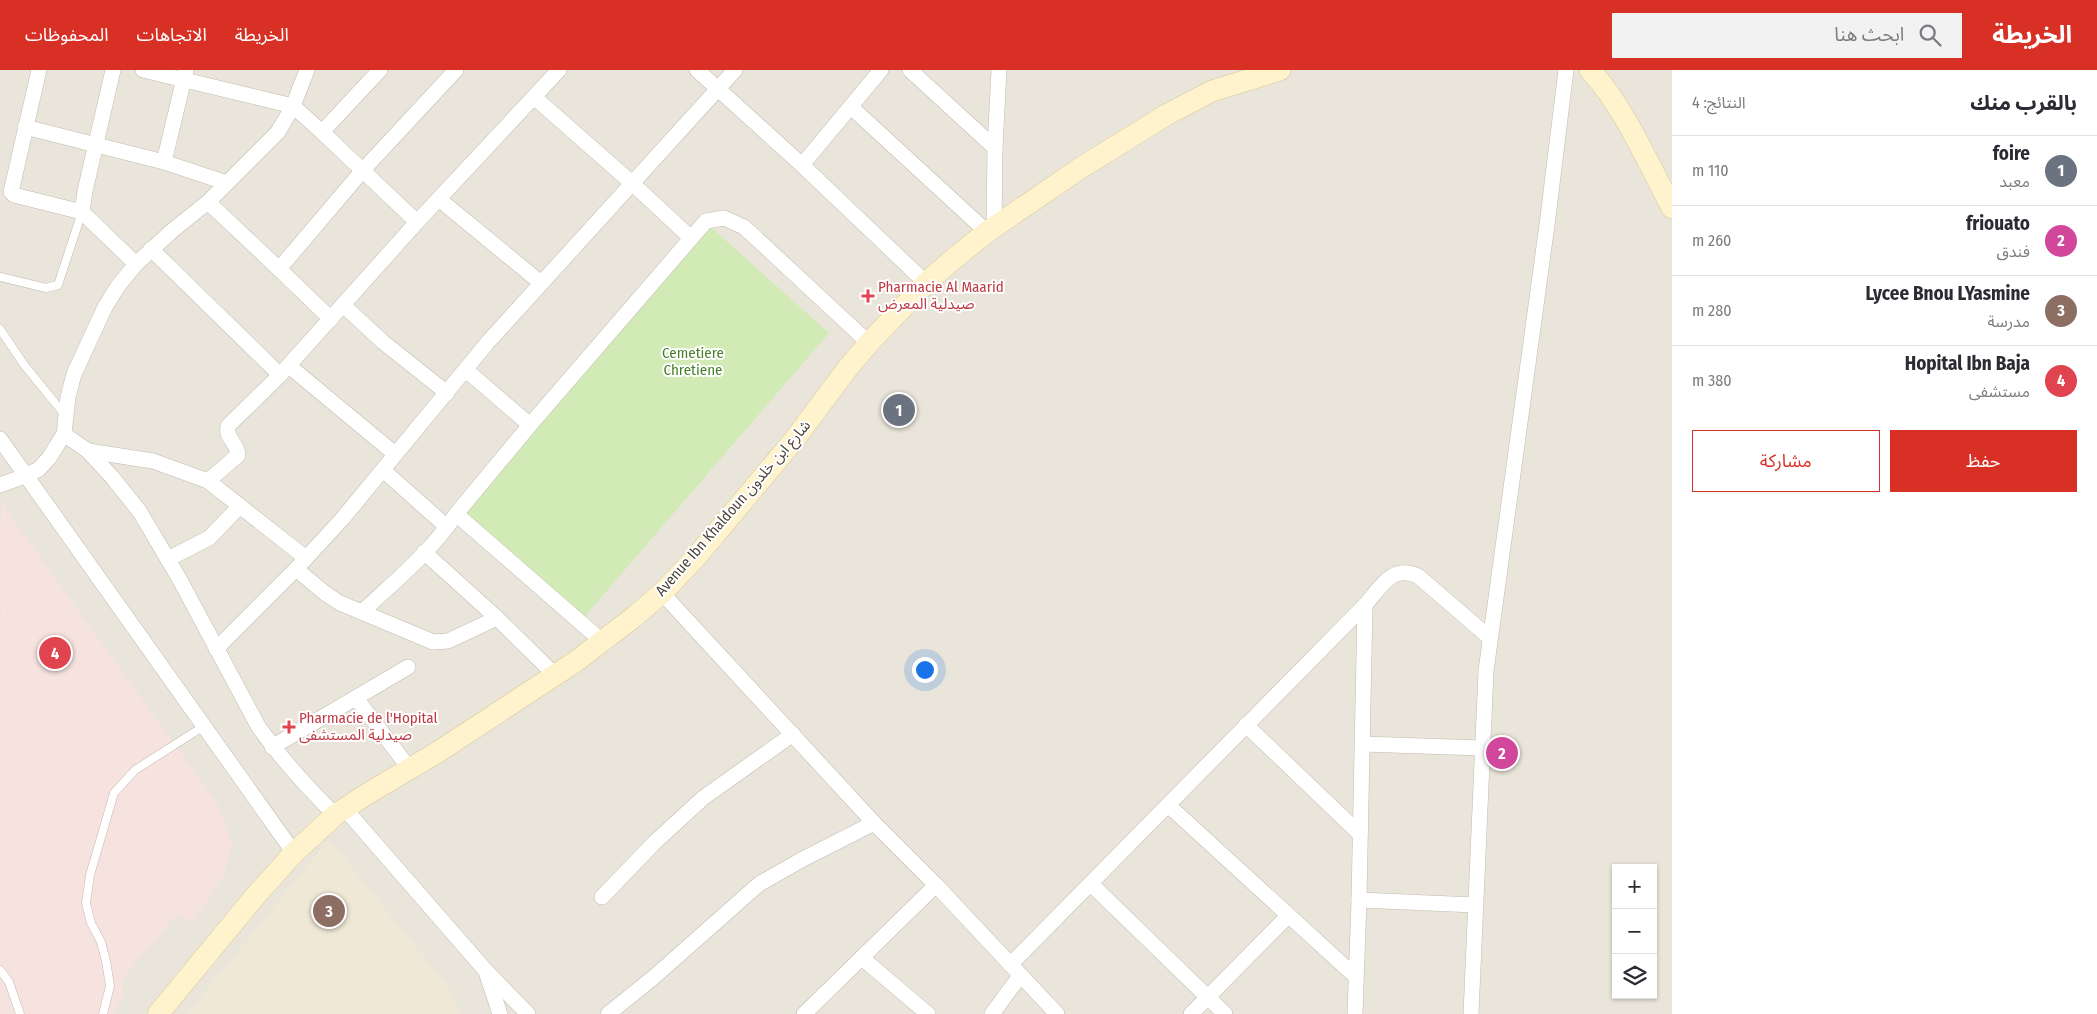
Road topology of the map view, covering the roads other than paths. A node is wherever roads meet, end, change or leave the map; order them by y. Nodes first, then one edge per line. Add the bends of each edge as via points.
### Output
1 (39, 70) edge
2 (113, 70) edge
3 (143, 70) edge
4 (307, 70) edge
5 (380, 70) edge
6 (456, 70) edge
7 (559, 70) edge
8 (697, 70) edge
9 (735, 70) edge
10 (881, 70) edge
11 (910, 70) edge
12 (999, 70) edge
13 (1280, 70) edge
14 (1566, 70) edge
15 (185, 74) edge
16 (1600, 74) edge
17 (718, 88) junction
18 (534, 97) junction
19 (293, 106) junction
20 (852, 107) junction
21 (26, 127) junction
22 (322, 132) junction
23 (95, 146) junction
24 (995, 148) junction
25 (164, 162) junction
26 (802, 165) junction
27 (363, 170) junction
28 (227, 183) junction
29 (633, 184) junction
30 (440, 200) junction
31 (208, 202) junction
32 (1672, 208) edge
33 (82, 212) junction
34 (417, 222) junction
35 (991, 229) junction
36 (691, 238) junction
37 (151, 249) junction
38 (136, 264) junction
39 (279, 269) junction
40 (0, 277) edge
41 (541, 283) junction
42 (926, 283) junction
43 (343, 305) junction
44 (331, 319) junction
45 (0, 329) edge
46 (869, 343) junction
47 (285, 370) junction
48 (466, 370) junction
49 (447, 393) junction
50 (66, 416) junction
51 (530, 425) junction
52 (64, 434) junction
53 (0, 439) edge
54 (88, 451) junction
55 (394, 454) junction
56 (383, 470) junction
57 (25, 476) junction
58 (208, 481) junction
59 (0, 485) edge
60 (240, 506) junction
61 (456, 514) junction
62 (447, 528) junction
63 (424, 552) junction
64 (168, 559) junction
65 (301, 563) junction
66 (662, 593) junction
67 (1365, 605) junction
68 (363, 611) junction
69 (497, 618) junction
70 (1490, 638) junction
71 (603, 642) junction
72 (216, 649) junction
73 (408, 667) dead end
74 (554, 674) junction
75 (356, 698) junction
76 (1246, 725) junction
77 (204, 726) junction
78 (793, 734) junction
79 (1362, 744) junction
80 (272, 747) junction
81 (1482, 748) junction
82 (409, 768) junction
83 (1168, 805) junction
84 (340, 812) junction
85 (874, 823) junction
86 (1360, 834) junction
87 (294, 853) junction
88 (1092, 884) junction
89 (936, 885) junction
90 (602, 896) dead end
91 (1359, 900) junction
92 (1474, 905) junction
93 (1288, 916) junction
94 (862, 958) junction
95 (0, 970) edge
96 (486, 971) junction
97 (1015, 971) junction
98 (1355, 976) junction
99 (1207, 997) junction
100 (20, 1014) edge
101 (103, 1014) edge
102 (158, 1014) edge
103 (500, 1014) edge
104 (528, 1014) edge
105 (608, 1014) edge
106 (804, 1014) edge
107 (928, 1014) edge
108 (992, 1014) edge
109 (1057, 1014) edge
110 (1191, 1014) edge
111 (1225, 1014) edge
112 (1355, 1014) edge
113 (1471, 1014) edge

1 - 21 street
2 - 23 street
3 - 15 street
4 - 19 street
5 - 22 street
6 - 27 street
7 - 18 street
8 - 17 street
9 - 17 street
10 - 20 street
11 - 24 street
12 - 24 street
13 - 35 street, Avenue Ibn Khaldoun شارع ابن خلدون via 1189,102 1079,169
14 - 70 street
15 - 19 street
15 - 25 street
16 - 32 street
17 - 26 street
17 - 29 street
18 - 29 street
18 - 30 street
19 - 22 street
19 - 28 street via 278,132
20 - 26 street
20 - 35 street
21 - 23 street
21 - 33 street via 12,194
22 - 27 street
23 - 25 street
23 - 33 street
24 - 35 street
25 - 28 street
26 - 42 street
27 - 34 street
27 - 39 street
28 - 31 street
29 - 36 street
29 - 41 street
30 - 34 street
30 - 41 street
31 - 37 street
31 - 39 street
33 - 38 street
33 - 40 lane via 58,285 46,288
34 - 43 street
35 - 42 street, Avenue Ibn Khaldoun شارع ابن خلدون
36 - 46 street via 706,221 734,220
36 - 51 street
37 - 38 street
37 - 47 street
38 - 50 street via 113,293 84,352 68,397
39 - 44 street
41 - 48 street
42 - 46 street, Avenue Ibn Khaldoun شارع ابن خلدون
43 - 44 street
43 - 49 street
44 - 47 street
45 - 50 lane via 24,366
46 - 66 street, Avenue Ibn Khaldoun شارع ابن خلدون via 794,440
47 - 55 street
47 - 58 street via 228,426 228,435 238,455
48 - 49 street
48 - 51 street
49 - 55 street
50 - 52 street
51 - 61 street
52 - 54 street
52 - 57 street via 39,469
53 - 57 street
54 - 58 street via 153,461
54 - 64 street via 140,512
55 - 56 street
56 - 62 street
56 - 65 street
57 - 59 street
57 - 77 street
58 - 60 street
60 - 64 street via 209,538
60 - 65 street
61 - 62 street
61 - 71 street
62 - 63 street
63 - 68 street
63 - 69 street
64 - 72 street
65 - 68 street via 332,598
65 - 72 street
66 - 71 street, Avenue Ibn Khaldoun شارع ابن خلدون
66 - 78 street
67 - 70 street via 1390,576 1396,572 1411,572
67 - 76 street
67 - 79 street
68 - 69 street via 439,643
69 - 74 street
70 - 81 street
71 - 74 street, Avenue Ibn Khaldoun شارع ابن خلدون
72 - 80 street
73 - 75 street
74 - 82 street, Avenue Ibn Khaldoun شارع ابن خلدون
75 - 80 street
75 - 82 street
76 - 83 street
76 - 86 street
77 - 87 street
77 - 101 lane via 135,770 114,794 90,876 86,903 109,978
78 - 85 street
78 - 90 street via 703,798
79 - 81 street
79 - 86 street
80 - 84 street
81 - 92 street
82 - 84 street, Avenue Ibn Khaldoun شارع ابن خلدون
83 - 88 street
83 - 93 street
84 - 87 street, Avenue Ibn Khaldoun شارع ابن خلدون
84 - 96 street
85 - 89 street
85 - 105 street via 759,884
86 - 91 street
87 - 102 street, Avenue Ibn Khaldoun شارع ابن خلدون
88 - 97 street
88 - 99 street
89 - 94 street
89 - 97 street
91 - 92 street
91 - 98 street
92 - 113 street
93 - 98 street
93 - 99 street
94 - 106 street
94 - 107 street
95 - 100 lane via 9,982
96 - 103 street
96 - 104 street
97 - 108 street
97 - 109 street
98 - 112 street
99 - 110 street
99 - 111 street

